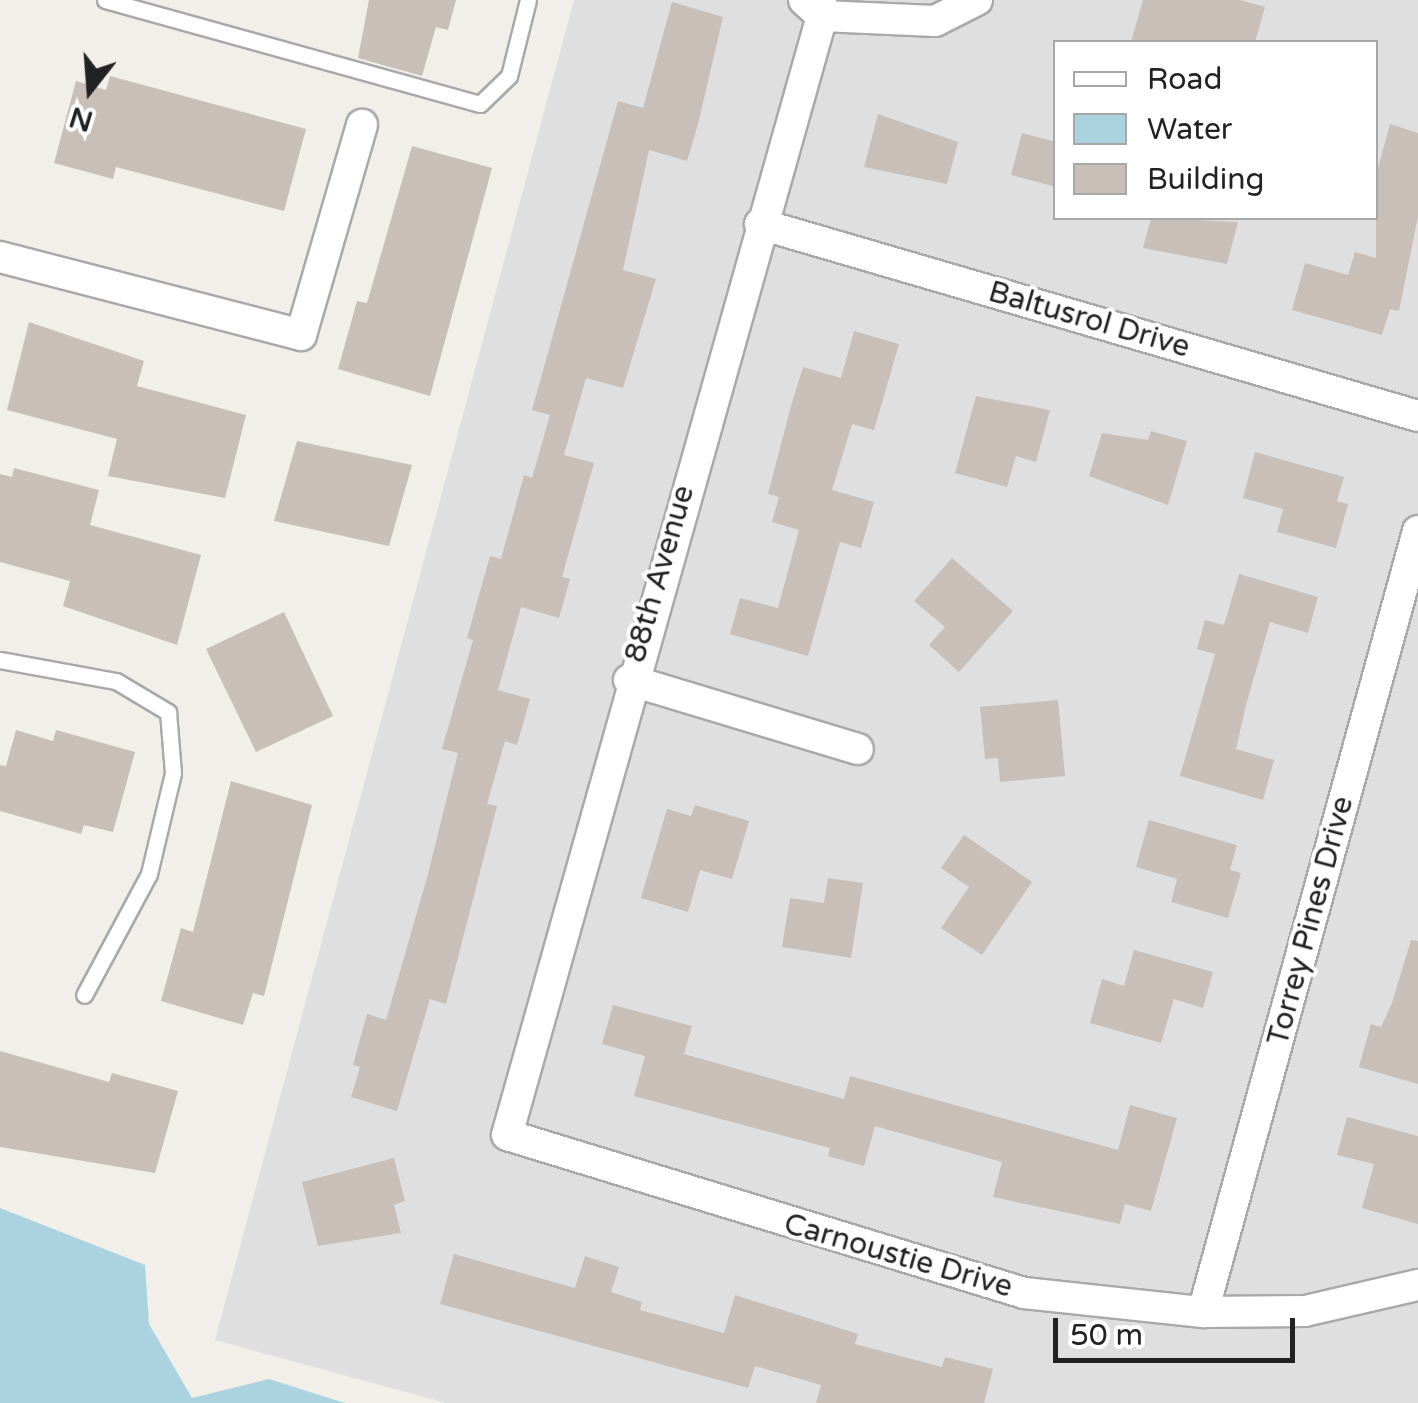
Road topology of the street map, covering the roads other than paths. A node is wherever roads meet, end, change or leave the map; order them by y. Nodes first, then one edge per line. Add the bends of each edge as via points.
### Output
1 (105, 0) edge
2 (528, 0) edge
3 (977, 0) edge
4 (815, 5) edge
5 (362, 124) dead end
6 (760, 224) junction
7 (0, 258) edge
8 (1418, 416) edge
9 (1418, 531) edge
10 (1407, 615) edge
11 (0, 660) edge
12 (629, 680) junction
13 (858, 750) dead end
14 (84, 995) dead end
15 (507, 1135) joint
16 (1418, 1285) edge
17 (1203, 1312) junction

1 - 2 lane via 480,104 509,76
3 - 4 street via 935,22
4 - 6 street, 88th Avenue
5 - 7 street via 301,335
6 - 8 street, Baltusrol Drive
6 - 12 street, 88th Avenue
9 - 10 street, Torrey Pines Drive
10 - 17 street, Torrey Pines Drive
11 - 14 lane via 116,681 168,712 173,773 149,874
12 - 13 street
12 - 15 street, 88th Avenue
15 - 17 street, Carnoustie Drive via 1024,1293
16 - 17 street, Carnoustie Drive via 1305,1311

